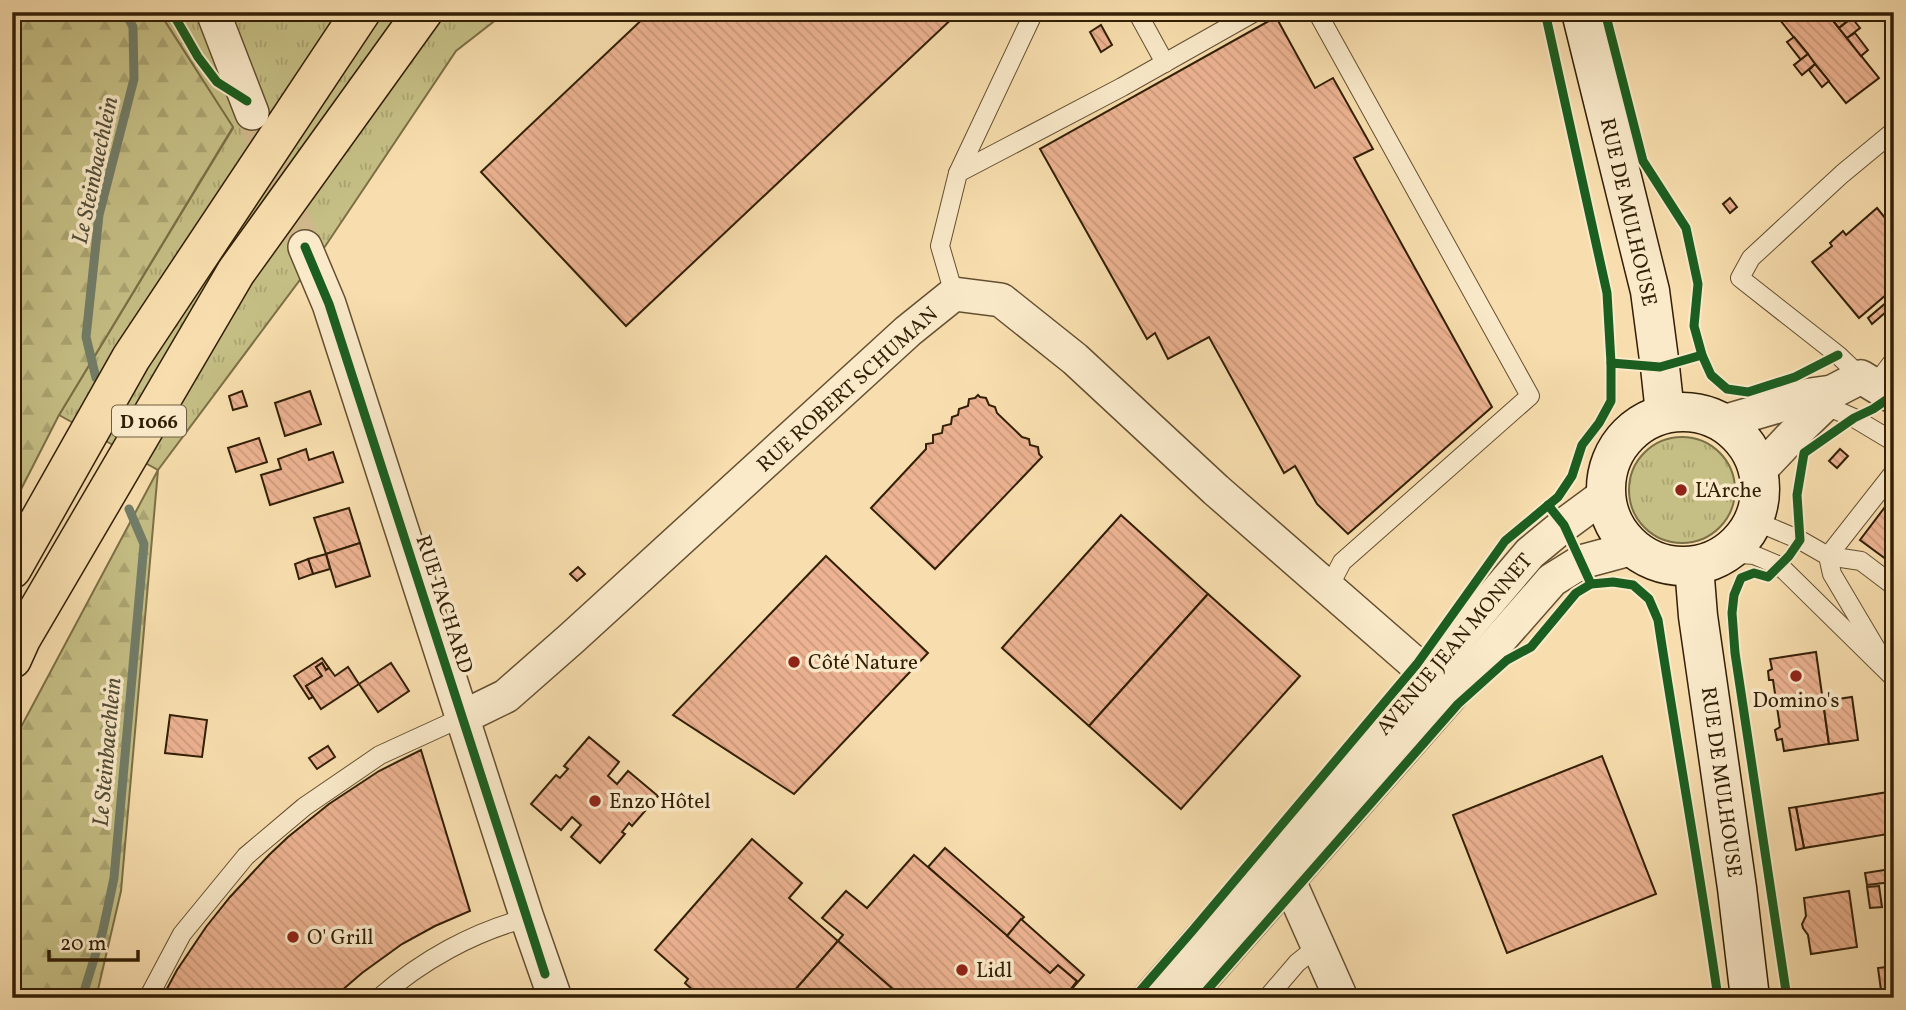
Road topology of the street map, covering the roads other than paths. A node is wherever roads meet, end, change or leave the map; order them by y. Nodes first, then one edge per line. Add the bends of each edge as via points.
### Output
1 (213, 12) edge
2 (446, 12) edge
3 (1034, 12) edge
4 (1137, 12) edge
5 (1255, 12) edge
6 (1317, 12) edge
7 (1581, 12) edge
8 (358, 17) edge
9 (1229, 19) edge
10 (415, 23) edge
11 (1166, 63) junction
12 (252, 113) tunnel mouth
13 (1894, 131) edge
14 (958, 173) junction
15 (305, 247) tunnel mouth
16 (954, 294) junction
17 (1881, 380) edge
18 (1828, 399) junction
19 (1665, 413) junction
20 (1723, 422) junction
21 (1894, 442) edge
22 (1759, 471) junction
23 (1894, 472) edge
24 (1606, 494) junction
25 (1755, 521) junction
26 (1633, 548) junction
27 (1828, 556) junction
28 (1710, 560) junction
29 (12, 569) edge
30 (1894, 586) edge
31 (1328, 589) junction
32 (12, 659) edge
33 (1428, 675) junction
34 (1894, 678) edge
35 (463, 717) junction
36 (1276, 874) junction
37 (527, 918) junction
38 (1318, 946) junction
39 (148, 998) edge
40 (379, 998) edge
41 (555, 998) edge
42 (1149, 998) edge
43 (1185, 998) edge
44 (1267, 998) edge
45 (1341, 998) edge
46 (1750, 998) edge

1 - 12 street
2 - 10 highway
3 - 14 lane
4 - 11 lane
5 - 9 lane
6 - 31 lane via 1530,396 1342,562
7 - 19 main road, RUE DE MULHOUSE via 1650,290
8 - 29 highway, D 1066 via 131,358
9 - 11 lane
10 - 32 highway, D 1066 via 236,272
11 - 14 lane
13 - 17 lane via 1751,258 1740,278 1838,355
14 - 16 lane via 940,246
15 - 35 street, RUE TACHARD via 330,304
16 - 31 street, RUE ROBERT SCHUMAN via 1000,300 1011,308 1075,359
16 - 35 street, RUE ROBERT SCHUMAN via 506,696
17 - 18 street
18 - 20 street via 1810,395
18 - 21 lane
18 - 22 street
19 - 20 main road via 1695,412
19 - 24 main road via 1633,430 1611,459
20 - 22 main road via 1746,443
22 - 25 main road via 1761,496
23 - 27 lane
24 - 26 main road via 1614,524
24 - 33 street, AVENUE JEAN MONNET via 1530,553
25 - 27 lane
25 - 28 main road
26 - 28 main road via 1661,564
26 - 36 street, AVENUE JEAN MONNET via 1581,562 1552,580
27 - 30 lane via 1861,561
27 - 34 lane via 1832,574
28 - 34 lane via 1754,555 1780,566
28 - 46 main road, RUE DE MULHOUSE via 1698,616
31 - 33 street, RUE ROBERT SCHUMAN
33 - 36 street, AVENUE JEAN MONNET
35 - 37 street, RUE TACHARD
35 - 39 lane via 380,755 304,807 246,856 182,934
36 - 38 street via 1293,890
36 - 42 street, AVENUE JEAN MONNET
36 - 43 street, AVENUE JEAN MONNET
37 - 40 lane via 448,949
37 - 41 street, RUE TACHARD
38 - 44 lane
38 - 45 street

